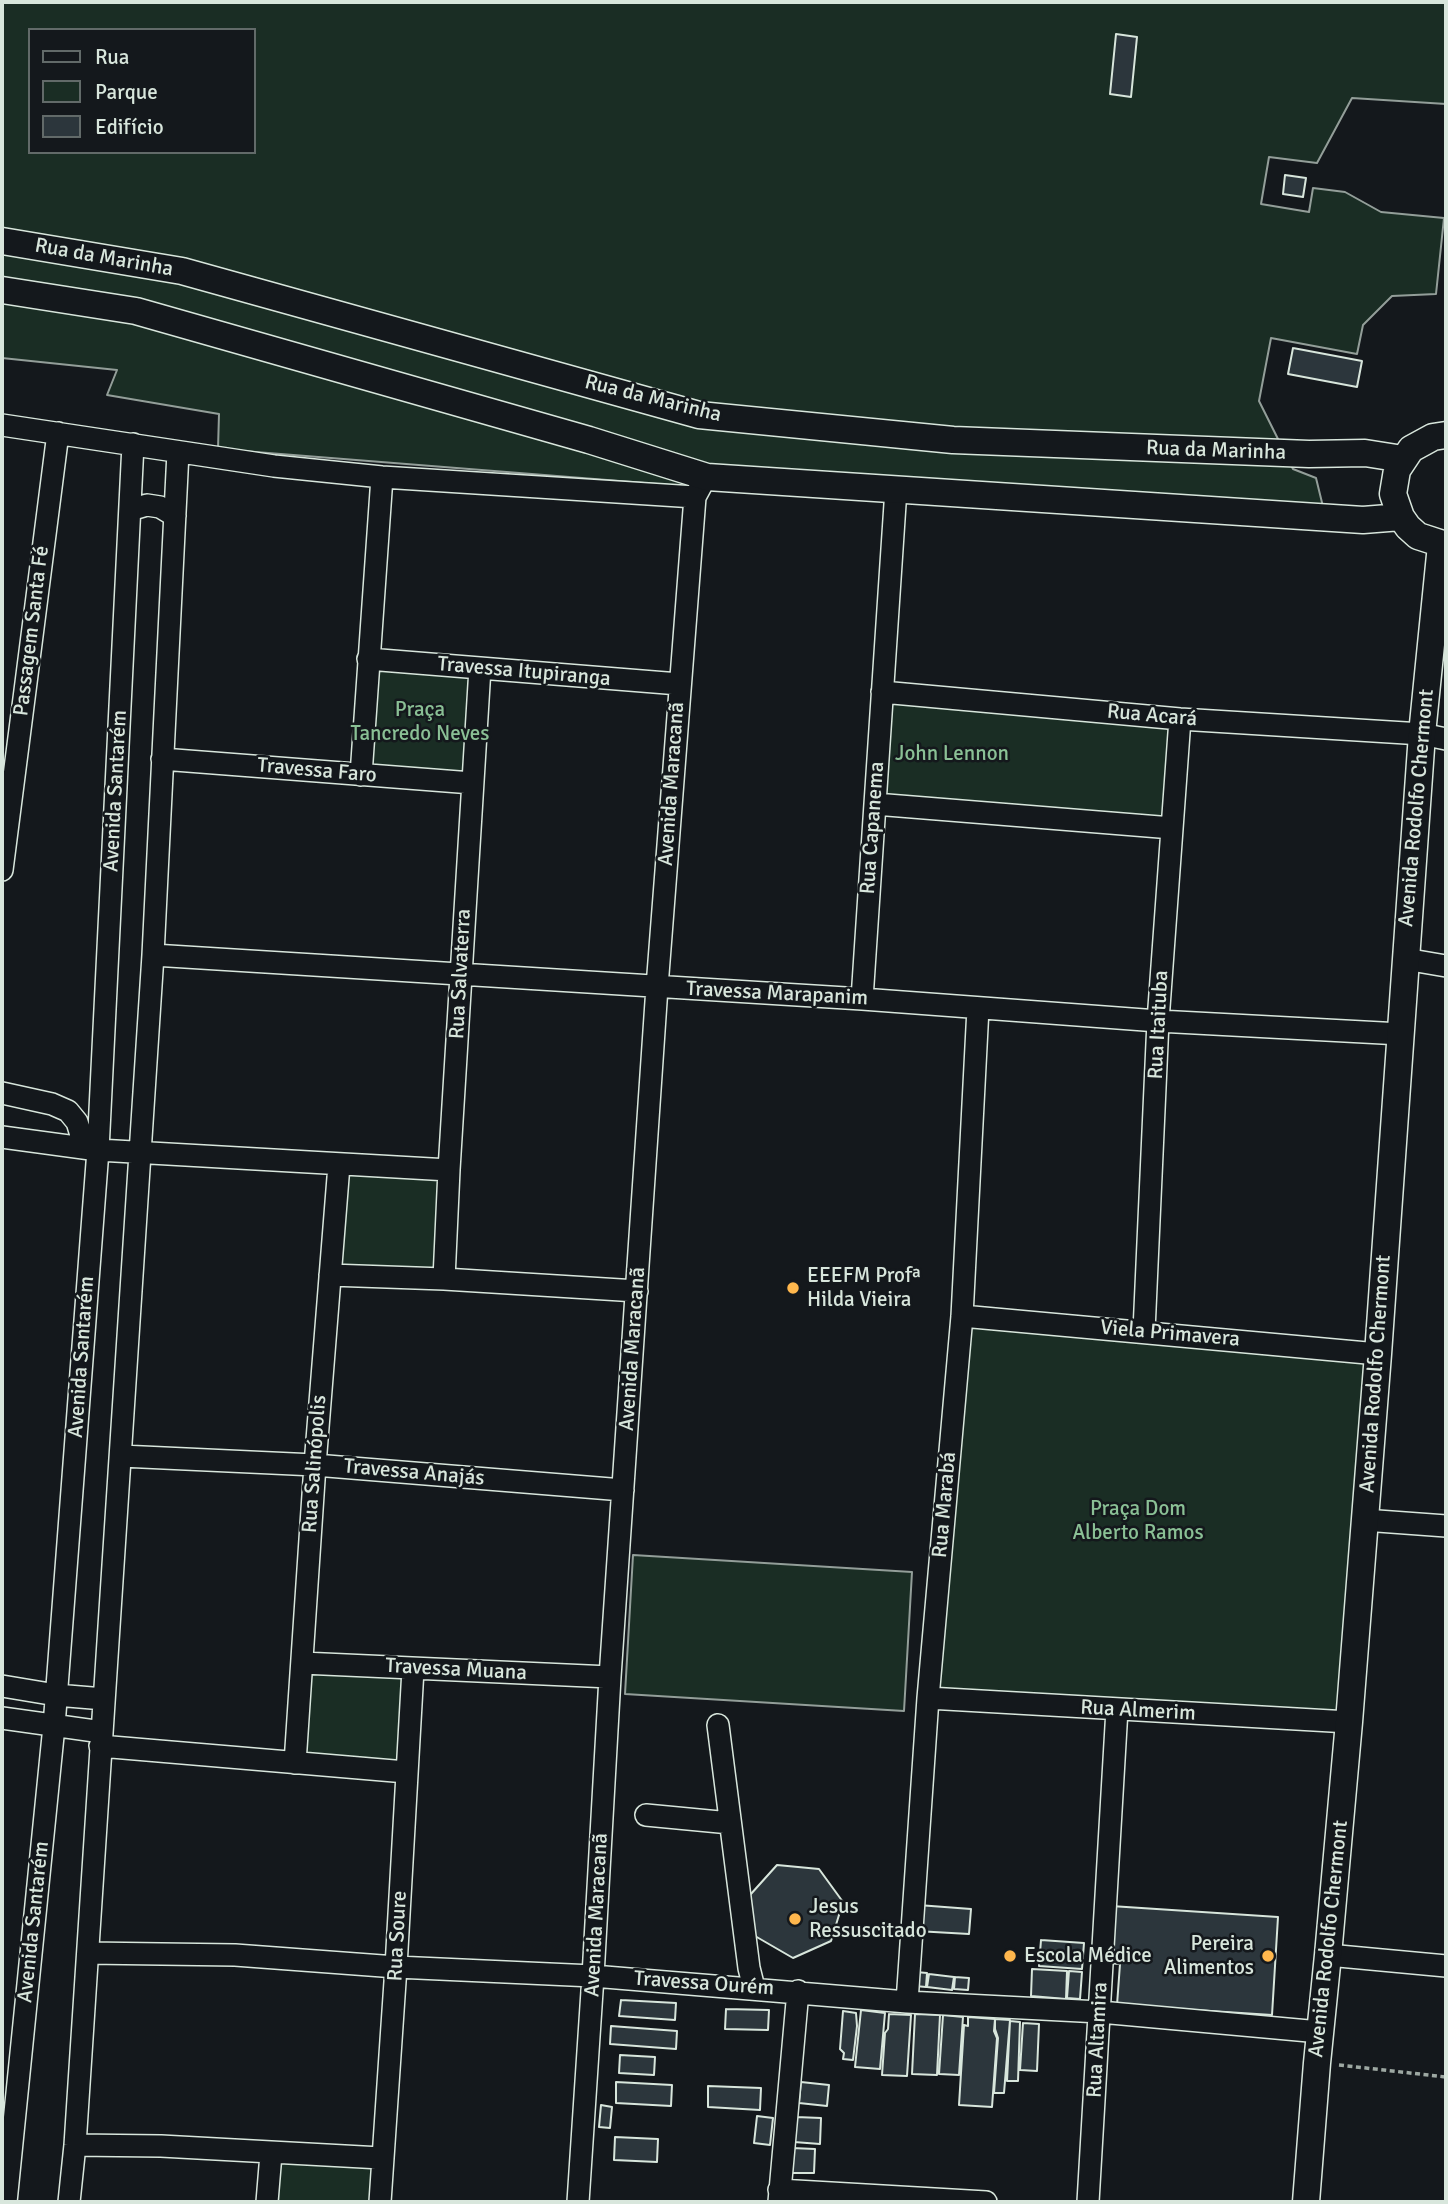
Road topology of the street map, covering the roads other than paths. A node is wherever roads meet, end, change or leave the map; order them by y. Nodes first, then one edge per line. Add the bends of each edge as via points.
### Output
1 (2, 241) edge
2 (2, 290) edge
3 (2, 425) edge
4 (1446, 431) edge
5 (58, 433) junction
6 (133, 444) junction
7 (178, 452) junction
8 (1403, 459) junction
9 (382, 477) junction
10 (701, 487) junction
11 (896, 489) junction
12 (130, 510) junction
13 (175, 516) junction
14 (1401, 517) junction
15 (1444, 545) edge
16 (368, 659) junction
17 (480, 668) junction
18 (679, 684) junction
19 (882, 692) junction
20 (1180, 719) junction
21 (1434, 736) edge
22 (162, 759) junction
23 (361, 775) junction
24 (472, 783) junction
25 (875, 804) junction
26 (1172, 828) junction
27 (2, 870) edge
28 (153, 956) junction
29 (1405, 960) junction
30 (1446, 965) edge
31 (461, 974) junction
32 (657, 987) junction
33 (862, 999) junction
34 (978, 1008) junction
35 (1158, 1021) junction
36 (1401, 1034) junction
37 (2, 1093) edge
38 (2, 1137) edge
39 (91, 1149) junction
40 (141, 1152) junction
41 (339, 1165) junction
42 (449, 1170) junction
43 (330, 1275) junction
44 (444, 1279) junction
45 (637, 1291) junction
46 (962, 1316) junction
47 (1144, 1331) junction
48 (1378, 1354) junction
49 (121, 1456) junction
50 (315, 1465) junction
51 (623, 1490) junction
52 (1364, 1520) junction
53 (1446, 1526) edge
54 (302, 1663) junction
55 (413, 1669) junction
56 (610, 1677) junction
57 (2, 1686) edge
58 (56, 1695) junction
59 (928, 1698) junction
60 (104, 1699) junction
61 (1117, 1709) junction
62 (2, 1718) edge
63 (1349, 1722) junction
64 (718, 1725) dead end
65 (54, 1726) junction
66 (101, 1739) junction
67 (295, 1763) junction
68 (407, 1772) junction
69 (646, 1815) dead end
70 (730, 1823) junction
71 (88, 1953) junction
72 (1328, 1955) junction
73 (1446, 1966) edge
74 (396, 1968) junction
75 (593, 1976) junction
76 (754, 1988) junction
77 (797, 1991) junction
78 (907, 2001) junction
79 (1100, 2012) junction
80 (1320, 2032) junction
81 (75, 2146) junction
82 (271, 2154) junction
83 (382, 2158) junction
84 (779, 2196) edge
85 (6, 2202) edge
86 (69, 2202) edge
87 (267, 2202) edge
88 (380, 2202) edge
89 (578, 2202) edge
90 (986, 2202) edge
91 (1088, 2202) edge
92 (1306, 2202) edge

1 - 8 main road, Rua da Marinha via 181,271 699,415 953,440 1365,453
2 - 10 main road via 136,311 589,440
3 - 5 street
4 - 8 main road via 1421,442
5 - 6 street
5 - 27 street, Passagem Santa Fé
6 - 7 street
6 - 12 street, Avenida Santarém
7 - 9 street
7 - 13 street
8 - 14 main road via 1394,482
9 - 10 street
9 - 16 street
10 - 11 main road
10 - 18 street, Avenida Maracanã
11 - 14 main road via 1363,520
11 - 19 street, Rua Capanema
12 - 13 street via 147,505
12 - 39 street, Avenida Santarém
13 - 22 street
14 - 15 main road via 1418,536
15 - 21 main road, Avenida Rodolfo Chermont
16 - 17 street, Travessa Itupiranga
16 - 23 street
17 - 18 street, Travessa Itupiranga
17 - 24 street, Rua Salvaterra
18 - 32 street, Avenida Maracanã
19 - 20 street, Rua Acará
19 - 25 street, Rua Capanema
20 - 21 street, Rua Acará
20 - 26 street, Rua Itaituba
21 - 29 main road, Avenida Rodolfo Chermont
22 - 23 street, Travessa Faro
22 - 28 street
23 - 24 street, Travessa Faro
24 - 31 street, Rua Salvaterra
25 - 26 street
25 - 33 street, Rua Capanema
26 - 35 street, Rua Itaituba
28 - 31 street, Travessa Marapanim
28 - 40 street
29 - 30 street
29 - 36 main road, Avenida Rodolfo Chermont
31 - 32 street, Travessa Marapanim
31 - 42 street, Rua Salvaterra
32 - 33 street, Travessa Marapanim
32 - 45 street, Avenida Maracanã
33 - 34 street, Travessa Marapanim
34 - 35 street, Travessa Marapanim
34 - 46 street, Rua Marabá
35 - 36 street, Travessa Marapanim
35 - 47 street, Rua Itaituba
36 - 48 main road, Avenida Rodolfo Chermont
37 - 39 street via 68,1111
38 - 39 street
39 - 40 street
39 - 58 street, Avenida Santarém
40 - 41 street
40 - 49 street
41 - 42 street
41 - 43 street, Rua Salinópolis
42 - 44 street, Rua Salvaterra
43 - 44 street
43 - 50 street, Rua Salinópolis
44 - 45 street
45 - 51 street, Avenida Maracanã
46 - 47 street, Viela Primavera
46 - 59 street, Rua Marabá
47 - 48 street, Viela Primavera
48 - 52 main road, Avenida Rodolfo Chermont
49 - 50 street, Travessa Anajás
49 - 60 street
50 - 51 street, Travessa Anajás
50 - 54 street, Rua Salinópolis
51 - 56 street, Avenida Maracanã
52 - 53 street
52 - 63 main road, Avenida Rodolfo Chermont
54 - 55 street, Travessa Muana
54 - 67 street, Rua Salinópolis
55 - 56 street, Travessa Muana
55 - 68 street, Rua Soure
56 - 75 street, Avenida Maracanã
57 - 58 street
58 - 60 street
58 - 65 street, Avenida Santarém
59 - 61 street, Rua Almerim
59 - 78 street, Rua Marabá
60 - 66 street
61 - 63 street, Rua Almerim
61 - 79 street, Rua Altamira
62 - 65 street
63 - 72 main road, Avenida Rodolfo Chermont
64 - 70 street
65 - 66 street
65 - 85 street, Avenida Santarém
66 - 67 street
66 - 71 street
67 - 68 street
68 - 74 street, Rua Soure
69 - 70 street
70 - 76 street
71 - 74 street, Travessa Ourém via 235,1955
71 - 81 street
72 - 73 street
72 - 80 main road, Avenida Rodolfo Chermont
74 - 75 street, Travessa Ourém
74 - 83 street, Rua Soure
75 - 76 street, Travessa Ourém
75 - 89 street, Avenida Maracanã
76 - 77 street, Travessa Ourém
77 - 78 street, Travessa Ourém
77 - 84 street
78 - 79 street, Travessa Ourém
79 - 80 street, Travessa Ourém
79 - 91 street, Rua Altamira
80 - 92 main road, Avenida Rodolfo Chermont
81 - 82 street via 161,2146
81 - 86 street
82 - 83 street
82 - 87 street
83 - 88 street, Rua Soure
84 - 90 street

